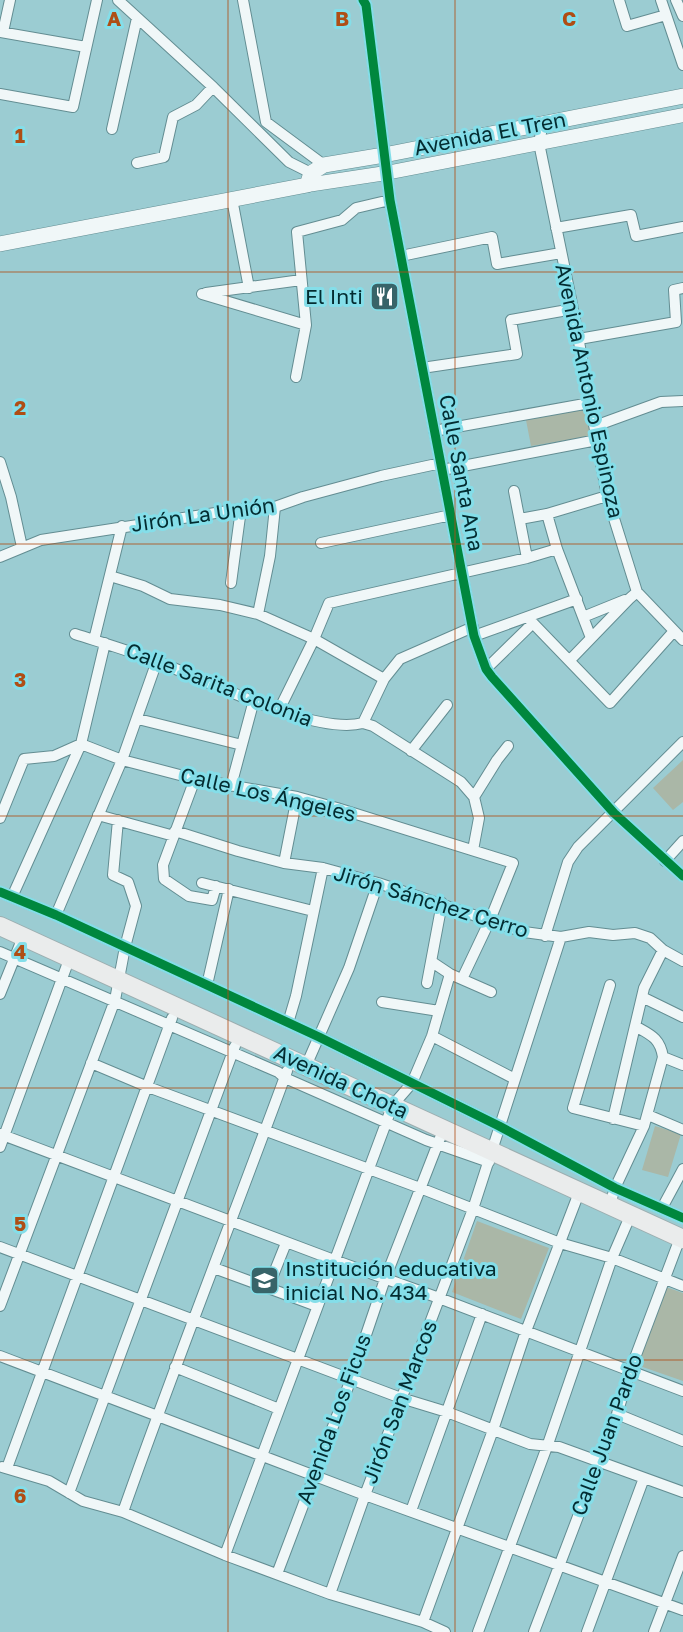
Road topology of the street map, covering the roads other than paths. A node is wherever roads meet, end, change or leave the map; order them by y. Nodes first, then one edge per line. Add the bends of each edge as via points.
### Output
1 (10, 0) edge
2 (97, 0) edge
3 (118, 0) edge
4 (243, 0) edge
5 (363, 0) edge
6 (619, 0) edge
7 (661, 0) edge
8 (676, 0) edge
9 (666, 15) junction
10 (683, 16) edge
11 (137, 18) junction
12 (1, 32) edge
13 (86, 47) junction
14 (683, 65) edge
15 (213, 87) junction
16 (0, 94) edge
17 (683, 96) edge
18 (683, 115) edge
19 (543, 123) junction
20 (112, 129) dead end
21 (539, 144) junction
22 (384, 155) junction
23 (137, 163) dead end
24 (386, 173) junction
25 (314, 174) junction
26 (232, 199) junction
27 (390, 200) junction
28 (683, 226) edge
29 (556, 228) junction
30 (0, 244) edge
31 (561, 253) junction
32 (401, 256) junction
33 (301, 280) junction
34 (249, 288) junction
35 (683, 288) edge
36 (573, 309) junction
37 (306, 325) junction
38 (579, 339) junction
39 (422, 368) junction
40 (296, 377) dead end
41 (683, 401) edge
42 (590, 403) junction
43 (595, 426) junction
44 (434, 431) junction
45 (597, 440) junction
46 (0, 462) edge
47 (442, 467) junction
48 (514, 491) dead end
49 (607, 496) junction
50 (275, 507) junction
51 (242, 508) junction
52 (547, 514) junction
53 (451, 515) junction
54 (520, 519) junction
55 (122, 526) junction
56 (321, 543) dead end
57 (22, 547) junction
58 (557, 549) junction
59 (0, 557) edge
60 (527, 558) junction
61 (462, 573) junction
62 (110, 576) junction
63 (231, 583) dead end
64 (633, 595) junction
65 (577, 599) junction
66 (258, 614) junction
67 (583, 617) junction
68 (530, 620) junction
69 (674, 630) junction
70 (473, 631) junction
71 (75, 634) dead end
72 (591, 638) junction
73 (314, 639) junction
74 (94, 640) junction
75 (683, 640) edge
76 (105, 643) junction
77 (570, 660) junction
78 (157, 661) junction
79 (486, 669) junction
80 (384, 679) junction
81 (254, 700) junction
82 (447, 705) dead end
83 (279, 710) junction
84 (138, 719) junction
85 (363, 723) junction
86 (683, 742) edge
87 (81, 744) junction
88 (242, 745) junction
89 (508, 746) dead end
90 (411, 751) junction
91 (123, 760) junction
92 (195, 779) junction
93 (231, 786) junction
94 (297, 797) junction
95 (474, 797) junction
96 (614, 813) junction
97 (98, 815) junction
98 (0, 818) edge
99 (117, 820) junction
100 (175, 833) junction
101 (683, 841) edge
102 (473, 850) junction
103 (665, 861) junction
104 (284, 863) junction
105 (323, 868) junction
106 (683, 876) edge
107 (202, 883) dead end
108 (378, 883) junction
109 (216, 886) junction
110 (229, 889) junction
111 (0, 892) edge
112 (12, 897) junction
113 (442, 903) junction
114 (313, 911) junction
115 (56, 915) junction
116 (490, 920) junction
117 (0, 926) edge
118 (546, 936) junction
119 (23, 937) junction
120 (561, 937) junction
121 (124, 947) junction
122 (663, 950) junction
123 (0, 952) edge
124 (70, 957) junction
125 (15, 958) junction
126 (683, 961) edge
127 (432, 962) junction
128 (450, 974) junction
129 (62, 978) junction
130 (462, 979) junction
131 (120, 980) junction
132 (428, 983) dead end
133 (207, 985) junction
134 (610, 985) dead end
135 (491, 992) dead end
136 (0, 994) edge
137 (642, 997) junction
138 (115, 1000) junction
139 (382, 1002) dead end
140 (439, 1011) junction
141 (173, 1016) junction
142 (683, 1017) edge
143 (288, 1023) junction
144 (635, 1026) junction
145 (432, 1036) junction
146 (319, 1037) junction
147 (236, 1044) junction
148 (663, 1057) junction
149 (299, 1062) junction
150 (91, 1063) junction
151 (683, 1065) edge
152 (285, 1078) junction
153 (513, 1078) junction
154 (412, 1083) junction
155 (148, 1088) junction
156 (212, 1110) junction
157 (389, 1115) junction
158 (613, 1119) junction
159 (646, 1121) junction
160 (499, 1126) junction
161 (266, 1130) junction
162 (683, 1130) edge
163 (441, 1137) junction
164 (1, 1139) edge
165 (57, 1155) junction
166 (491, 1157) junction
167 (368, 1168) junction
168 (683, 1169) edge
169 (115, 1177) junction
170 (420, 1188) junction
171 (580, 1190) junction
172 (612, 1196) junction
173 (179, 1201) junction
174 (662, 1208) junction
175 (473, 1209) junction
176 (631, 1214) junction
177 (683, 1218) edge
178 (232, 1222) junction
179 (682, 1238) edge
180 (286, 1243) junction
181 (560, 1243) junction
182 (0, 1247) edge
183 (19, 1255) junction
184 (612, 1258) junction
185 (334, 1260) junction
186 (214, 1268) junction
187 (78, 1276) junction
188 (385, 1279) junction
189 (664, 1279) junction
190 (683, 1286) edge
191 (268, 1288) junction
192 (440, 1298) junction
193 (142, 1301) junction
194 (0, 1306) edge
195 (317, 1306) junction
196 (482, 1314) junction
197 (193, 1320) junction
198 (526, 1331) junction
199 (580, 1353) junction
200 (0, 1356) edge
201 (298, 1359) junction
202 (175, 1367) junction
203 (42, 1371) junction
204 (630, 1371) junction
205 (351, 1379) junction
206 (683, 1391) edge
207 (105, 1395) junction
208 (401, 1398) junction
209 (279, 1409) junction
210 (447, 1413) junction
211 (617, 1414) junction
212 (157, 1416) junction
213 (493, 1430) junction
214 (683, 1440) edge
215 (548, 1444) junction
216 (262, 1455) junction
217 (599, 1462) junction
218 (3, 1467) edge
219 (314, 1474) junction
220 (644, 1478) junction
221 (683, 1492) edge
222 (69, 1493) junction
223 (365, 1494) junction
224 (411, 1511) junction
225 (123, 1512) junction
226 (457, 1527) junction
227 (510, 1546) junction
228 (225, 1555) junction
229 (683, 1556) edge
230 (560, 1564) junction
231 (277, 1574) junction
232 (605, 1581) junction
233 (330, 1594) junction
234 (665, 1603) junction
235 (683, 1610) edge
236 (423, 1622) junction
237 (445, 1632) edge
238 (478, 1632) edge
239 (534, 1632) edge
240 (587, 1632) edge
241 (654, 1632) edge

1 - 12 street
2 - 13 street
3 - 11 street
4 - 25 street via 266,122
5 - 22 street, Calle Santa Ana
6 - 9 street via 627,26
7 - 9 street
8 - 10 street
9 - 14 street
11 - 15 street
11 - 20 street
12 - 13 street
13 - 16 street via 73,107
15 - 23 street via 196,105 173,117 164,158
15 - 25 street via 289,162
17 - 19 main road, Avenida El Tren
18 - 21 street, Avenida El Tren
19 - 21 street, Avenida Antonio Espinoza
19 - 22 main road, Avenida El Tren
21 - 24 street, Avenida El Tren
21 - 29 street, Avenida Antonio Espinoza
22 - 24 street, Calle Santa Ana
22 - 25 main road, Avenida El Tren
24 - 25 street, Avenida El Tren
24 - 27 street, Calle Santa Ana
25 - 26 main road, Avenida El Tren
26 - 30 main road, Avenida El Tren
26 - 34 street
27 - 32 street, Calle Santa Ana
27 - 33 street via 356,208 342,220 297,232
28 - 29 street via 636,236 631,215
29 - 31 street, Avenida Antonio Espinoza
31 - 32 street via 497,264 492,237
31 - 36 street, Avenida Antonio Espinoza
32 - 39 street, Calle Santa Ana
33 - 34 street
33 - 37 street
34 - 37 street via 202,294
35 - 38 street via 674,290 676,322
36 - 38 street, Avenida Antonio Espinoza
36 - 39 street via 511,320 517,354
37 - 40 street
38 - 42 street, Avenida Antonio Espinoza
39 - 44 street, Calle Santa Ana
41 - 43 street via 661,402
42 - 43 street, Avenida Antonio Espinoza
42 - 44 street
43 - 45 street, Avenida Antonio Espinoza
44 - 47 street, Calle Santa Ana
45 - 47 street, Jirón La Unión
45 - 49 street, Avenida Antonio Espinoza
46 - 57 street
47 - 50 street, Jirón La Unión via 381,476
47 - 53 street, Calle Santa Ana
48 - 54 street
49 - 52 street
49 - 64 street, Avenida Antonio Espinoza
50 - 51 street, Jirón La Unión
50 - 66 street
51 - 55 street, Jirón La Unión
51 - 63 street
52 - 54 street
52 - 58 street
53 - 56 street
53 - 61 street, Calle Santa Ana
54 - 60 street
55 - 57 street, Jirón La Unión
55 - 62 street
57 - 59 street, Jirón La Unión
58 - 60 street
58 - 65 street
60 - 61 street
61 - 70 street, Calle Santa Ana
61 - 73 street via 328,603
62 - 66 street via 170,598
62 - 74 street
64 - 67 street
64 - 69 street, Avenida Antonio Espinoza
64 - 72 street
65 - 67 street
65 - 68 street
66 - 73 street
67 - 72 street
68 - 70 street
68 - 77 street
68 - 79 street
69 - 75 street, Avenida Antonio Espinoza
69 - 77 street via 610,703
70 - 79 street, Calle Santa Ana
70 - 80 street via 400,659
71 - 74 street, Calle Sarita Colonia
72 - 77 street
73 - 80 street
73 - 83 street
74 - 76 street, Calle Sarita Colonia
76 - 78 street, Calle Sarita Colonia
76 - 87 street
78 - 81 street, Calle Sarita Colonia
78 - 84 street
79 - 96 street, Calle Santa Ana
80 - 85 street
81 - 83 street, Calle Sarita Colonia
81 - 88 street
82 - 90 street
83 - 85 street, Calle Sarita Colonia via 320,723
84 - 88 street
84 - 91 street
85 - 90 street
86 - 96 street
87 - 91 street, Calle Los Ángeles
87 - 98 street via 54,756 24,759
87 - 112 street
88 - 93 street
89 - 95 street
90 - 95 street via 461,782
91 - 92 street, Calle Los Ángeles
91 - 97 street
92 - 93 street, Calle Los Ángeles
92 - 100 street
93 - 94 street, Calle Los Ángeles
94 - 102 street, Calle Los Ángeles
94 - 104 street
95 - 102 street via 479,818
96 - 103 street, Calle Santa Ana
96 - 118 street via 568,862
97 - 99 street, Jirón Sánchez Cerro
97 - 115 street
99 - 100 street, Jirón Sánchez Cerro
99 - 121 street via 113,875 128,882 136,906
100 - 104 street, Jirón Sánchez Cerro
100 - 109 street via 163,865 164,879 189,896 212,900
101 - 103 street
102 - 116 street, Calle Los Ángeles via 513,863
103 - 106 street, Calle Santa Ana
104 - 105 street, Jirón Sánchez Cerro
105 - 108 street, Jirón Sánchez Cerro
105 - 114 street
107 - 109 street
108 - 113 street, Jirón Sánchez Cerro
108 - 146 street via 349,968
109 - 110 street
110 - 114 street
110 - 133 street
111 - 112 street
112 - 115 street
113 - 116 street, Jirón Sánchez Cerro
113 - 127 street
114 - 143 street
115 - 121 street
116 - 118 street, Jirón Sánchez Cerro
116 - 130 street
117 - 119 highway, Avenida Chota
118 - 120 street, Jirón Sánchez Cerro
119 - 124 highway, Avenida Chota
119 - 125 street
120 - 122 street, Jirón Sánchez Cerro via 589,932 635,933 650,938
120 - 153 street, Jirón San Marcos
121 - 131 street
121 - 133 street
122 - 126 street, Jirón Sánchez Cerro
122 - 137 street
123 - 125 street
124 - 129 street
124 - 131 highway, Avenida Chota
125 - 129 street
125 - 136 street
127 - 128 street
127 - 132 street
128 - 130 street
128 - 140 street
129 - 138 street
129 - 164 street
130 - 135 street
131 - 138 street
131 - 141 highway, Avenida Chota
133 - 143 street
134 - 158 street via 573,1108
137 - 142 street
137 - 144 street
138 - 141 street
138 - 150 street
139 - 140 street
140 - 145 street
141 - 147 highway, Avenida Chota
141 - 155 street
143 - 146 street
144 - 148 street via 652,1035 661,1045
144 - 158 street
145 - 153 street
145 - 154 street
146 - 149 street
146 - 154 street
147 - 149 highway, Avenida Chota
147 - 152 street
147 - 156 street
148 - 151 street
148 - 159 street
149 - 152 street
149 - 157 highway, Avenida Chota
150 - 155 street
150 - 165 street
152 - 157 street
152 - 161 street
153 - 160 street, Jirón San Marcos
154 - 157 street
154 - 160 street
155 - 156 street
155 - 169 street
156 - 161 street
156 - 173 street
157 - 163 highway, Avenida Chota
157 - 167 street
158 - 159 street
159 - 162 street
159 - 172 street
160 - 166 street, Jirón San Marcos
160 - 172 street
161 - 167 street
161 - 178 street
163 - 166 highway, Avenida Chota
163 - 170 street, Avenida Los Ficus
164 - 165 street
165 - 169 street
165 - 183 street
166 - 171 highway, Avenida Chota
166 - 175 street, Jirón San Marcos
167 - 170 street
167 - 185 street
168 - 174 street
169 - 173 street
169 - 187 street
170 - 175 street
170 - 188 street, Avenida Los Ficus
171 - 172 highway, Avenida Chota
171 - 181 street
172 - 174 street
172 - 176 highway, Avenida Chota
173 - 178 street
173 - 193 street
174 - 177 street
175 - 181 street
175 - 192 street, Jirón San Marcos
176 - 179 highway, Avenida Chota
176 - 184 street
178 - 180 street
178 - 186 street
179 - 189 street, Calle Juan Pardo
180 - 185 street
180 - 191 street
181 - 184 street
181 - 198 street
182 - 183 street
183 - 187 street
183 - 194 street
184 - 189 street
184 - 199 street
185 - 188 street
185 - 195 street
186 - 191 street
186 - 197 street
187 - 193 street
187 - 203 street
188 - 192 street
188 - 205 street, Avenida Los Ficus
189 - 190 street
189 - 204 street, Calle Juan Pardo
191 - 195 street
192 - 196 street
192 - 208 street, Jirón San Marcos
193 - 197 street
193 - 207 street
195 - 201 street
196 - 198 street
196 - 210 street
197 - 201 street
197 - 202 street
198 - 199 street
198 - 213 street
199 - 204 street
199 - 215 street
200 - 203 street
201 - 205 street
201 - 209 street
202 - 209 street
202 - 212 street
203 - 207 street
203 - 218 street
204 - 206 street
204 - 211 street, Calle Juan Pardo
205 - 208 street
205 - 219 street, Avenida Los Ficus
207 - 212 street
207 - 222 street
208 - 210 street
208 - 223 street, Jirón San Marcos
209 - 216 street
210 - 213 street
210 - 224 street
211 - 214 street
211 - 217 street, Calle Juan Pardo
212 - 216 street
212 - 225 street
213 - 215 street via 530,1444
213 - 226 street
215 - 217 street
215 - 227 street
216 - 219 street
216 - 228 street
217 - 220 street
217 - 230 street, Calle Juan Pardo
218 - 222 street via 48,1481
219 - 223 street
219 - 231 street, Avenida Los Ficus
220 - 221 street
220 - 232 street
222 - 225 street
223 - 224 street
223 - 233 street, Jirón San Marcos
224 - 226 street
225 - 228 street
226 - 227 street
226 - 236 street
227 - 230 street
227 - 238 street
228 - 231 street
229 - 234 street
230 - 232 street
230 - 239 street, Calle Juan Pardo
231 - 233 street
232 - 234 street
232 - 240 street
233 - 236 street
234 - 235 street
234 - 241 street
236 - 237 street

